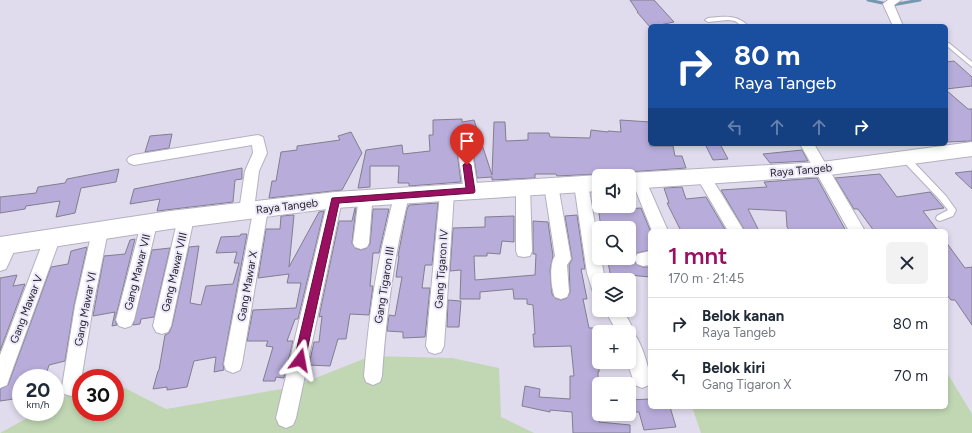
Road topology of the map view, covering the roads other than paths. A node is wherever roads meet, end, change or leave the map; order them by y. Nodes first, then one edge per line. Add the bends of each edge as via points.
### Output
1 (888, 1) edge
2 (708, 20) dead end
3 (742, 24) edge
4 (897, 24) edge
5 (949, 45) dead end
6 (972, 65) edge
7 (809, 146) edge
8 (972, 149) edge
9 (465, 152) dead end
10 (904, 157) junction
11 (134, 160) dead end
12 (822, 169) junction
13 (703, 176) junction
14 (636, 181) edge
15 (590, 183) edge
16 (636, 185) edge
17 (551, 186) junction
18 (523, 187) junction
19 (471, 191) junction
20 (446, 193) junction
21 (402, 196) junction
22 (335, 200) junction
23 (365, 204) dead end
24 (253, 210) junction
25 (186, 218) junction
26 (940, 218) dead end
27 (149, 224) junction
28 (659, 229) edge
29 (735, 229) edge
30 (856, 229) edge
31 (100, 232) junction
32 (52, 239) junction
33 (361, 243) dead end
34 (524, 251) dead end
35 (3, 252) edge
36 (595, 273) edge
37 (561, 292) dead end
38 (125, 320) dead end
39 (162, 326) dead end
40 (435, 346) dead end
41 (636, 361) edge
42 (234, 364) dead end
43 (373, 376) dead end
44 (0, 379) edge
45 (642, 379) dead end
46 (71, 387) dead end
47 (286, 418) dead end

1 - 4 street
2 - 3 lane via 735,18
5 - 6 lane
7 - 12 street
8 - 10 street, Raya Tangeb
9 - 19 street
10 - 12 street, Raya Tangeb
10 - 26 lane via 952,210 950,214
11 - 24 street, Gang Mawar X via 258,140 260,153 252,171
12 - 13 street, Raya Tangeb
12 - 30 street
13 - 14 street, Raya Tangeb
13 - 29 street
15 - 17 street, Raya Tangeb
15 - 36 street
16 - 28 street
17 - 18 street, Raya Tangeb
17 - 37 street via 563,259 559,262
18 - 19 street, Raya Tangeb
18 - 34 street
19 - 20 street, Raya Tangeb
20 - 21 street, Raya Tangeb
20 - 40 street, Gang Tigaron IV
21 - 22 street, Raya Tangeb
21 - 43 street, Gang Tigaron III via 395,221 375,340
22 - 24 street, Raya Tangeb
22 - 47 street
23 - 33 street
24 - 25 street, Raya Tangeb
24 - 42 street, Gang Mawar X
25 - 27 street, Raya Tangeb
25 - 39 street, Gang Mawar VIII
27 - 31 street, Raya Tangeb
27 - 38 street, Gang Mawar VII
31 - 32 street, Raya Tangeb
31 - 46 street, Gang Mawar VI via 84,306
32 - 35 street, Raya Tangeb
32 - 44 street, Gang Mawar V
41 - 45 street

